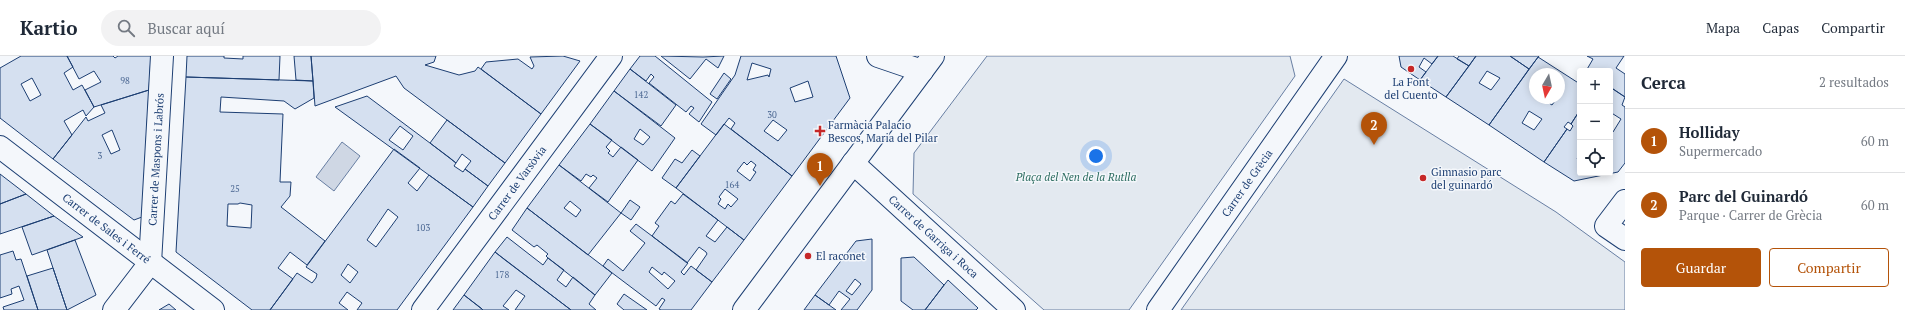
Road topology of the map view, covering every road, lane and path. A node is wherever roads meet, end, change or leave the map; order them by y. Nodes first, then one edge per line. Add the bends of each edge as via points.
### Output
1 (162, 56) edge
2 (611, 56) edge
3 (878, 56) edge
4 (1336, 56) edge
5 (927, 64) edge
6 (0, 147) edge
7 (853, 163) junction
8 (1625, 201) edge
9 (1625, 239) edge
10 (150, 263) junction
11 (114, 310) edge
12 (213, 310) edge
13 (423, 310) edge
14 (744, 310) edge
15 (1014, 310) edge
16 (1158, 310) edge

1 - 10 street, Carrer de Maspons i Labrós
2 - 13 street, Carrer de Varsòvia
3 - 5 street
4 - 16 street, Carrer de Grècia
5 - 7 street
6 - 10 street, Carrer de Sales i Ferré
7 - 14 street
7 - 15 street, Carrer de Garriga i Roca
8 - 9 street via 1606,226
10 - 11 street
10 - 12 street, Carrer de Sales i Ferré

